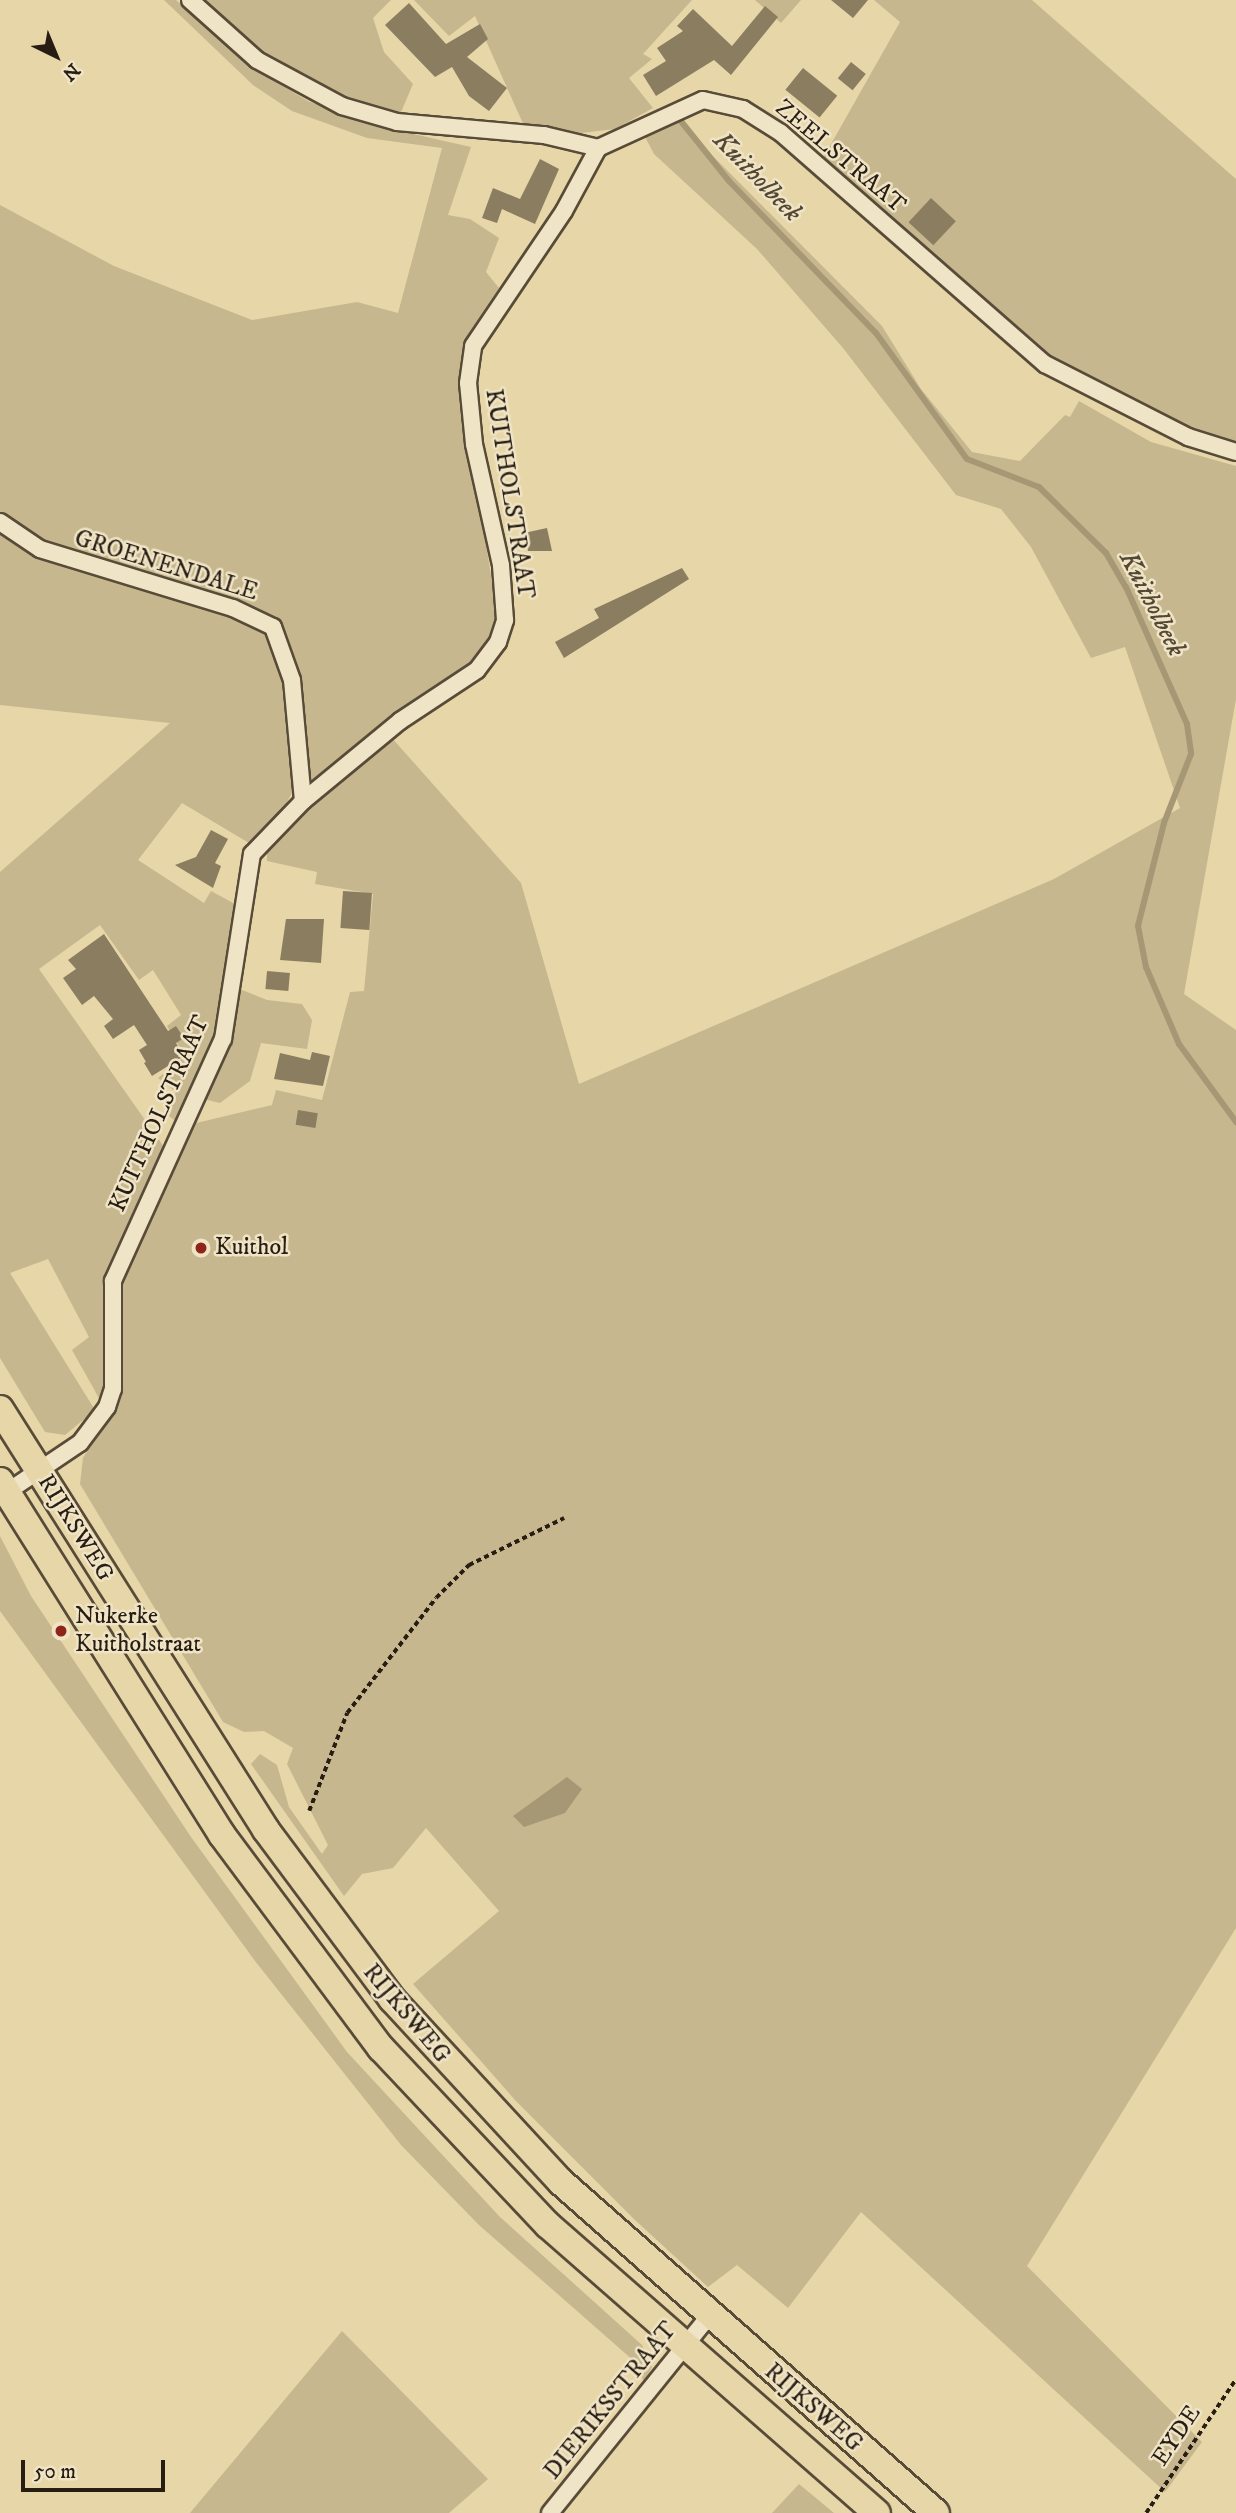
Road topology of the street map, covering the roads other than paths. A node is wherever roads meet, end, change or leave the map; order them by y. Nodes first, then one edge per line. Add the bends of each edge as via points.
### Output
1 (190, 0) edge
2 (598, 148) junction
3 (1236, 452) edge
4 (0, 522) edge
5 (303, 801) junction
6 (0, 1409) edge
7 (41, 1471) junction
8 (4, 1487) edge
9 (708, 2317) junction
10 (681, 2348) junction
11 (550, 2513) edge
12 (877, 2513) edge
13 (936, 2513) edge

1 - 2 street via 257,60 342,106 397,122 544,135
2 - 3 street, ZEELSTRAAT via 703,100 743,109 801,150 1045,364 1188,437
2 - 5 street, KUITHOLSTRAAT via 564,211 473,346 468,383 474,444 501,565 505,620 498,642 477,670 400,721
4 - 5 street, GROENENDALE via 40,550 233,608 273,627 292,680
5 - 7 street, KUITHOLSTRAAT via 251,855 223,1039 118,1263 107,1406 80,1443
6 - 7 highway, RIJKSWEG
7 - 8 street, KUITHOLSTRAAT
7 - 9 highway, RIJKSWEG via 186,1708 336,1928 497,2118
8 - 10 highway, RIJKSWEG via 222,1835 332,1988 483,2161
9 - 10 street, DIERIKSSTRAAT
9 - 13 highway, RIJKSWEG
10 - 11 street, DIERIKSSTRAAT
10 - 12 highway, RIJKSWEG

